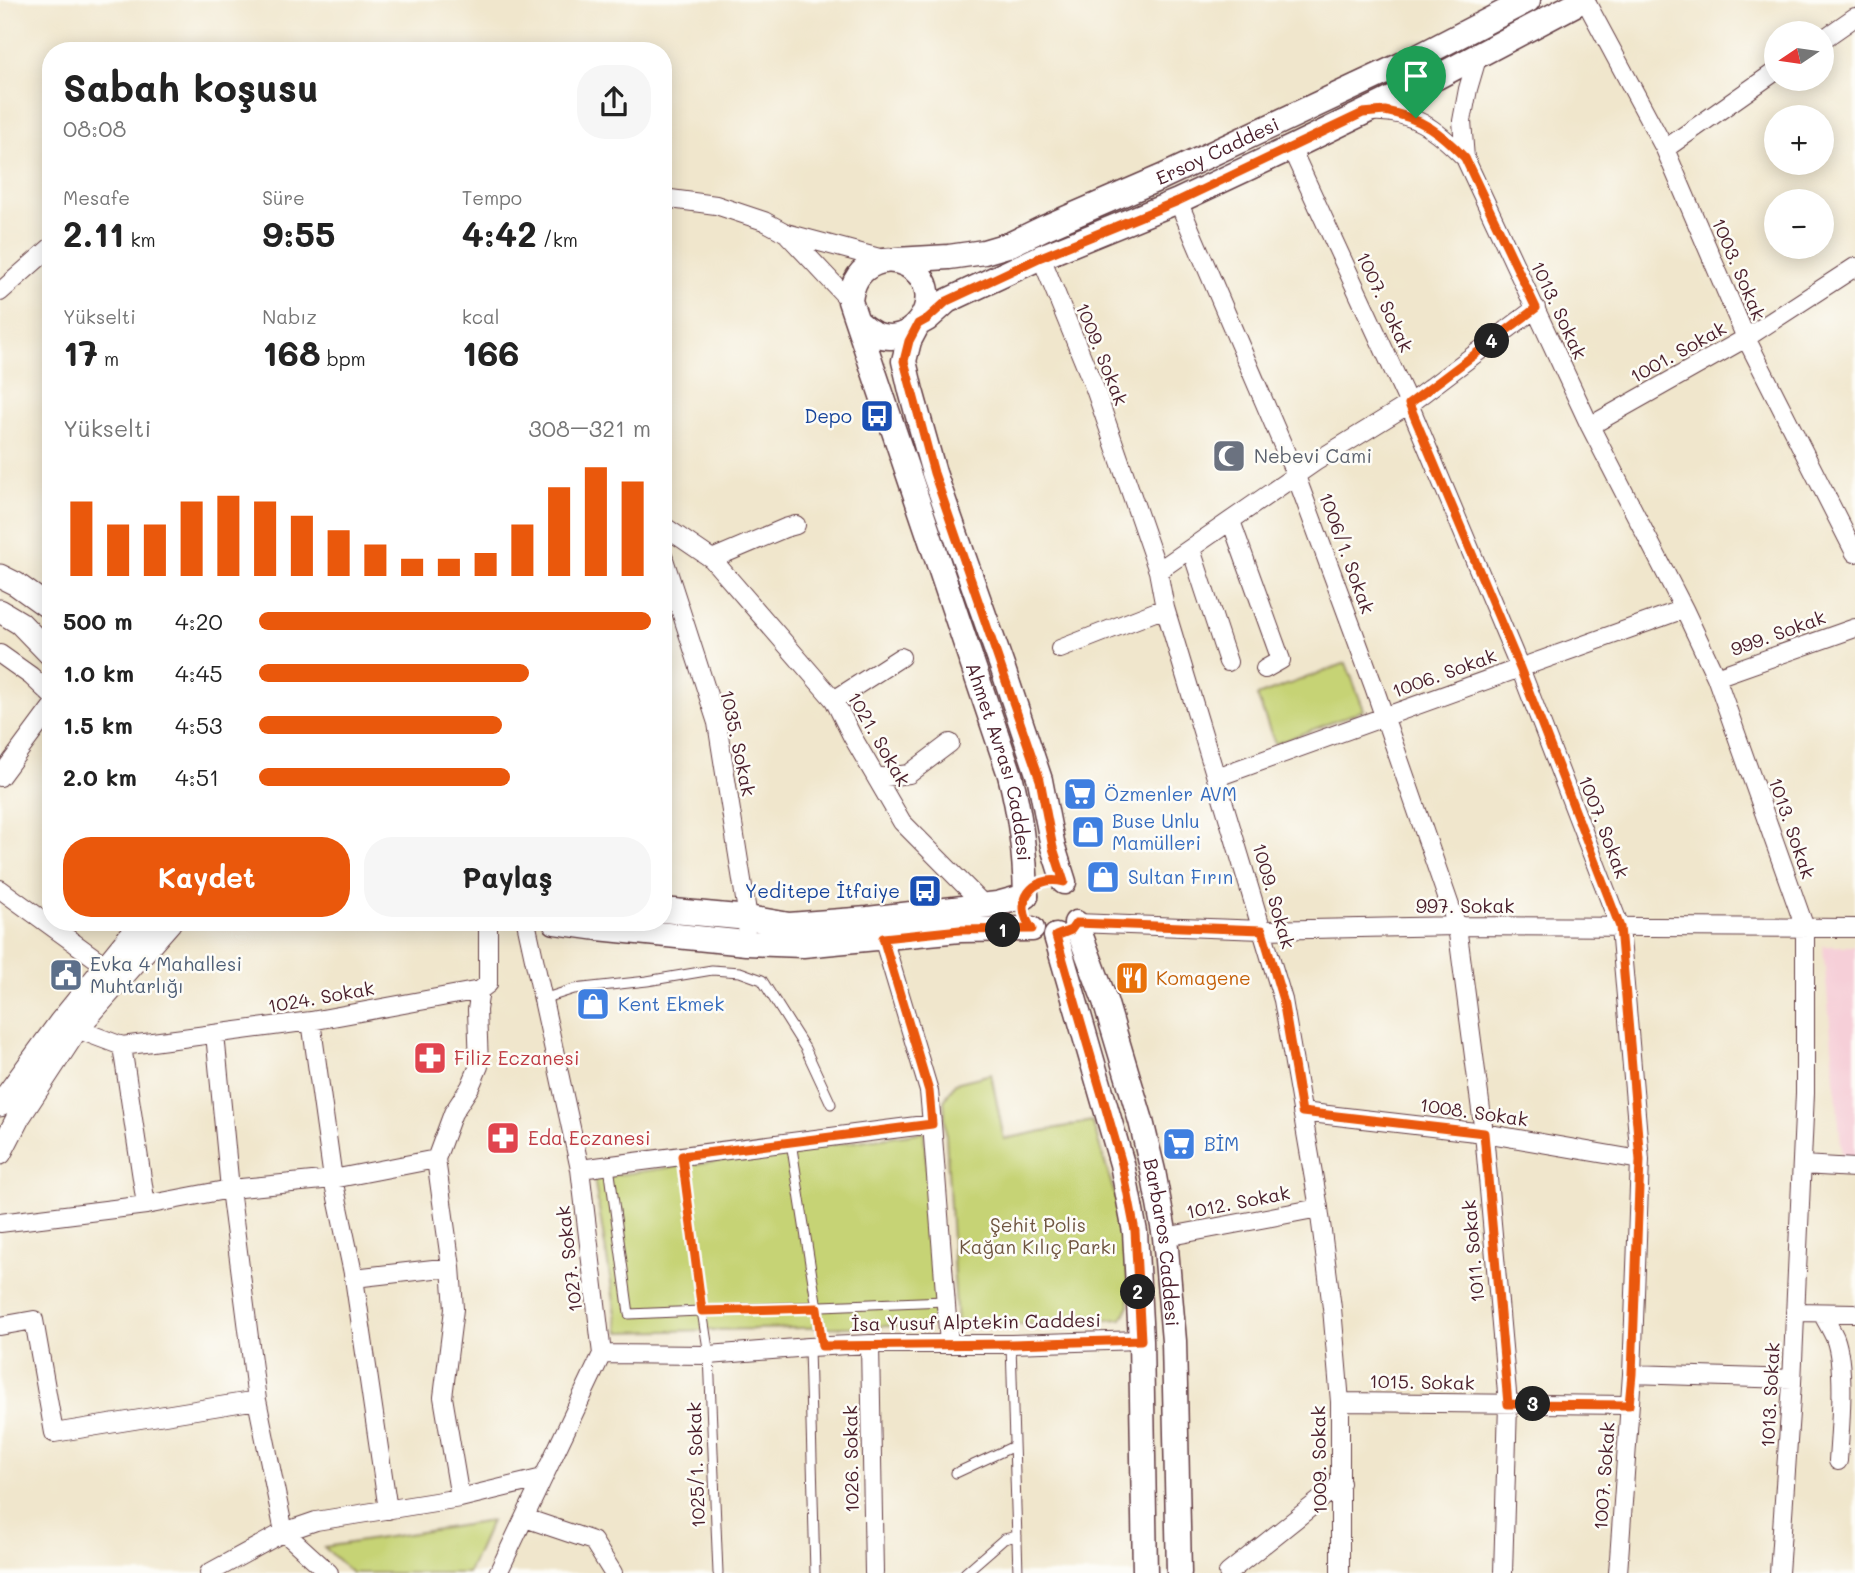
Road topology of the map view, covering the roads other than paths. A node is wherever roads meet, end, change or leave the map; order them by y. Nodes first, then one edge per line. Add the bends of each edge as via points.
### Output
1 (1528, 0) edge
2 (1584, 0) edge
3 (1855, 17) edge
4 (1834, 32) edge
5 (1478, 55) junction
6 (1764, 79) edge
7 (1363, 113) junction
8 (1290, 148) junction
9 (1665, 149) junction
10 (1465, 158) junction
11 (672, 199) edge
12 (1178, 201) junction
13 (786, 233) junction
14 (42, 255) edge
15 (1041, 257) junction
16 (888, 260) junction
17 (1855, 267) edge
18 (0, 292) edge
19 (1536, 308) junction
20 (854, 312) junction
21 (918, 324) junction
22 (1746, 338) junction
23 (1409, 404) junction
24 (1590, 426) junction
25 (1296, 476) junction
26 (1231, 521) junction
27 (796, 525) dead end
28 (672, 532) edge
29 (1191, 549) junction
30 (1855, 553) edge
31 (712, 559) junction
32 (1158, 571) junction
33 (0, 576) edge
34 (672, 584) edge
35 (42, 603) edge
36 (1166, 608) junction
37 (1684, 609) junction
38 (0, 611) edge
39 (1855, 628) edge
40 (42, 646) edge
41 (1060, 649) dead end
42 (0, 654) edge
43 (901, 657) dead end
44 (1228, 662) dead end
45 (1520, 668) junction
46 (1265, 669) dead end
47 (1716, 677) junction
48 (42, 686) edge
49 (835, 700) junction
50 (1384, 717) junction
51 (42, 720) edge
52 (950, 743) dead end
53 (0, 777) edge
54 (1217, 777) junction
55 (877, 778) junction
56 (0, 890) edge
57 (1026, 897) junction
58 (984, 905) junction
59 (672, 912) edge
60 (1064, 912) junction
61 (748, 918) junction
62 (42, 920) edge
63 (1457, 926) junction
64 (1620, 927) junction
65 (1805, 928) junction
66 (1855, 928) edge
67 (1262, 930) junction
68 (57, 931) edge
69 (135, 931) edge
70 (161, 931) edge
71 (488, 931) edge
72 (528, 931) edge
73 (637, 931) edge
74 (883, 938) junction
75 (746, 943) junction
76 (106, 966) junction
77 (480, 990) junction
78 (543, 999) junction
79 (311, 1021) junction
80 (68, 1026) junction
81 (215, 1034) junction
82 (122, 1046) junction
83 (831, 1104) dead end
84 (6, 1110) edge
85 (1302, 1112) junction
86 (932, 1124) junction
87 (1484, 1133) junction
88 (791, 1142) junction
89 (0, 1153) edge
90 (682, 1156) junction
91 (436, 1159) junction
92 (1640, 1160) junction
93 (1802, 1165) junction
94 (609, 1166) junction
95 (1855, 1168) edge
96 (580, 1169) junction
97 (332, 1179) junction
98 (230, 1189) junction
99 (146, 1205) junction
100 (1319, 1208) junction
101 (0, 1223) edge
102 (1165, 1237) junction
103 (451, 1267) junction
104 (354, 1278) junction
105 (945, 1301) junction
106 (817, 1308) junction
107 (702, 1311) junction
108 (1795, 1312) junction
109 (1822, 1313) junction
110 (1855, 1313) edge
111 (0, 1326) edge
112 (1141, 1340) junction
113 (949, 1344) junction
114 (1012, 1344) junction
115 (870, 1345) junction
116 (815, 1347) junction
117 (601, 1354) junction
118 (709, 1354) junction
119 (1632, 1374) junction
120 (1792, 1379) junction
121 (257, 1400) junction
122 (1339, 1402) junction
123 (1508, 1404) junction
124 (1629, 1405) junction
125 (1014, 1446) junction
126 (1838, 1461) dead end
127 (956, 1473) dead end
128 (543, 1478) junction
129 (1341, 1483) junction
130 (460, 1497) junction
131 (388, 1510) junction
132 (525, 1518) junction
133 (284, 1532) junction
134 (1017, 1536) junction
135 (209, 1573) edge
136 (329, 1573) edge
137 (498, 1573) edge
138 (613, 1573) edge
139 (718, 1573) edge
140 (815, 1573) edge
141 (874, 1573) edge
142 (965, 1573) edge
143 (1018, 1573) edge
144 (1145, 1573) edge
145 (1179, 1573) edge
146 (1228, 1573) edge
147 (1340, 1573) edge
148 (1503, 1573) edge
149 (1618, 1573) edge
150 (1779, 1573) edge

1 - 16 main road, Ersoy Caddesi via 1405,63 1011,244 949,257
2 - 5 main road, Ersoy Caddesi
2 - 9 street, 1003. Sokak
3 - 4 street
5 - 7 main road, Ersoy Caddesi
5 - 10 street, 1013. Sokak via 1462,121
6 - 9 street
7 - 8 main road, Ersoy Caddesi
7 - 10 street, 1013. Sokak via 1385,111 1416,118
8 - 12 main road, Ersoy Caddesi
8 - 23 street, 1007. Sokak
9 - 22 street, 1003. Sokak
10 - 19 street, 1013. Sokak
11 - 13 street via 716,205
12 - 15 main road, Ersoy Caddesi
12 - 25 street, 1006/1. Sokak
13 - 16 street
13 - 20 street
14 - 18 street
15 - 21 main road, Ersoy Caddesi via 947,301
15 - 32 street, 1009. Sokak via 1095,390
16 - 20 main road via 867,267 858,276 852,288
16 - 21 main road, Ahmet Avrası Caddesi via 912,268 925,285 927,305
17 - 22 street, 1001. Sokak
19 - 23 street
19 - 24 street, 1013. Sokak
20 - 21 main road via 874,334 893,337
20 - 57 main road, Ahmet Avrası Caddesi via 1010,775 1019,810
21 - 60 main road, Ahmet Avrası Caddesi via 904,361 911,391 934,473 1040,780
22 - 24 street, 1001. Sokak
22 - 30 street, 1003. Sokak
23 - 25 street
23 - 45 street, 1007. Sokak
24 - 37 street, 1013. Sokak
25 - 26 street
25 - 50 street, 1006/1. Sokak
26 - 29 street
26 - 46 street via 1281,660
27 - 31 street
28 - 31 street, 1021. Sokak
29 - 32 street
29 - 44 street
31 - 49 street, 1021. Sokak
32 - 36 street, 1009. Sokak
33 - 35 street
34 - 61 street, 1035. Sokak via 717,723
36 - 41 street
36 - 54 street, 1009. Sokak
37 - 45 street, 1006. Sokak
37 - 47 street, 1013. Sokak
38 - 40 street
39 - 47 street, 999. Sokak
42 - 48 street
43 - 49 street
45 - 50 street, 1006. Sokak
45 - 64 street, 1007. Sokak
47 - 65 street, 1013. Sokak
49 - 55 street, 1021. Sokak
50 - 54 street, 1006. Sokak
50 - 63 street, 1006/1. Sokak
51 - 53 street
52 - 55 street via 909,774
54 - 67 street, 1009. Sokak
55 - 58 street, 1021. Sokak via 902,822
56 - 62 street
57 - 58 main road
57 - 60 main road via 1046,880
57 - 60 main road, Ahmet Avrası Caddesi via 1027,922
58 - 61 main road via 789,925
59 - 61 main road
60 - 67 street, 997. Sokak
60 - 74 main road
60 - 102 main road, Barbaros Caddesi via 1105,1001 1141,1121
60 - 112 main road, Barbaros Caddesi via 1135,1231
61 - 75 street, 1035. Sokak
63 - 64 street, 997. Sokak
63 - 67 street, 997. Sokak
63 - 87 street, 1011. Sokak
64 - 65 street, 997. Sokak
64 - 92 street, 1007. Sokak
65 - 66 street, 997. Sokak
65 - 93 street, 1013. Sokak
67 - 85 street, 1009. Sokak via 1283,1000
68 - 76 street
69 - 76 street
70 - 80 street
71 - 77 street via 488,984
72 - 78 street, 1027. Sokak
73 - 75 main road
74 - 75 main road via 803,945
74 - 86 street via 929,1091
76 - 80 street
77 - 79 street, 1024. Sokak
77 - 91 street via 479,1066 453,1113
78 - 83 lane via 574,989 712,970 740,972 762,980 805,1048
78 - 96 street, 1027. Sokak
79 - 81 street, 1024. Sokak
79 - 97 street
80 - 82 street, 1024. Sokak
80 - 84 street
81 - 82 street, 1024. Sokak
81 - 98 street
82 - 99 street
84 - 89 street
85 - 87 street, 1008. Sokak
85 - 100 street, 1009. Sokak
86 - 88 street
86 - 105 street
87 - 92 street, 1008. Sokak
87 - 123 street, 1011. Sokak
88 - 90 street
88 - 106 lane
90 - 94 street
90 - 107 lane, 1025/1. Sokak
91 - 97 street
91 - 103 street
92 - 119 street, 1007. Sokak
93 - 95 street
93 - 108 street, 1013. Sokak
94 - 96 street
94 - 107 lane via 629,1314
96 - 117 street, 1027. Sokak
97 - 98 street
97 - 104 street
98 - 99 street
98 - 121 street
99 - 101 street
100 - 102 street, 1012. Sokak
100 - 122 street, 1009. Sokak
102 - 145 main road, Barbaros Caddesi via 1174,1341
103 - 104 street
103 - 130 street via 454,1309 443,1397
104 - 131 street
105 - 106 lane
105 - 113 street
106 - 107 lane
106 - 116 lane
107 - 118 lane, 1025/1. Sokak
108 - 109 street
108 - 120 street, 1013. Sokak
109 - 110 street
109 - 126 street via 1835,1339 1840,1365
111 - 121 street via 34,1320 54,1433
112 - 114 street, İsa Yusuf Alptekin Caddesi
112 - 144 main road, Barbaros Caddesi
113 - 114 street, İsa Yusuf Alptekin Caddesi
113 - 115 street, İsa Yusuf Alptekin Caddesi
114 - 125 lane
115 - 116 street, İsa Yusuf Alptekin Caddesi
115 - 141 street, 1026. Sokak
116 - 118 street, İsa Yusuf Alptekin Caddesi
116 - 140 lane
117 - 118 street, İsa Yusuf Alptekin Caddesi
117 - 128 street
118 - 139 lane, 1025/1. Sokak
119 - 120 street
119 - 124 street, 1007. Sokak
120 - 150 street, 1013. Sokak
121 - 133 street
122 - 123 street, 1015. Sokak
122 - 129 street, 1009. Sokak
123 - 124 street, 1015. Sokak
123 - 148 street, 1011. Sokak
124 - 149 street, 1007. Sokak
125 - 127 lane
125 - 134 lane
128 - 130 street
128 - 132 street
129 - 146 street
129 - 147 street, 1009. Sokak
130 - 131 street
131 - 133 street via 316,1521
132 - 137 street
132 - 138 street via 593,1541
133 - 135 street
133 - 136 street
134 - 142 lane via 1004,1539
134 - 143 lane

